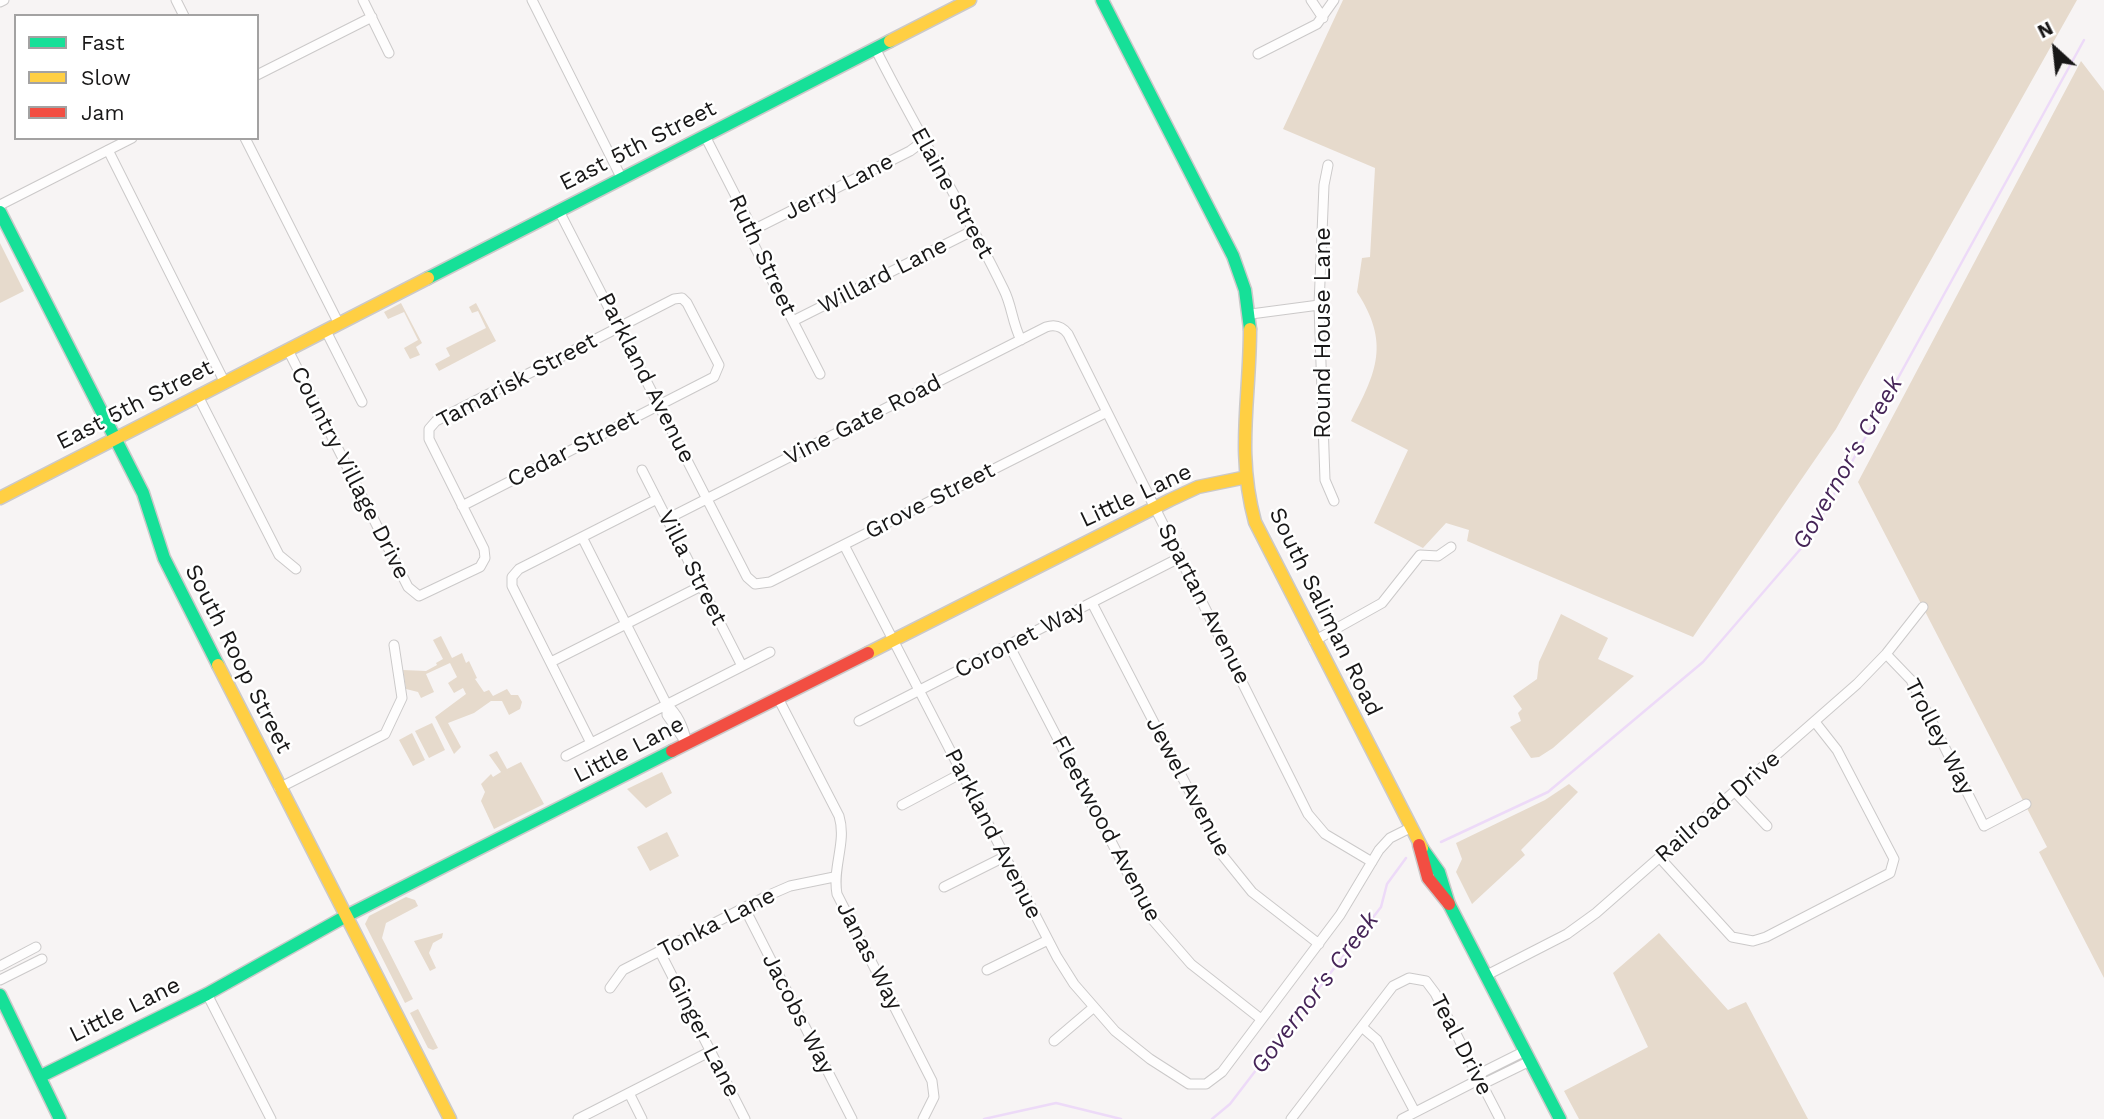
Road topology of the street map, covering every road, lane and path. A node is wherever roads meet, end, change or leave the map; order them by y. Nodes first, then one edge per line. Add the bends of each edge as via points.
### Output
1 (363, 0) edge
2 (532, 0) edge
3 (970, 0) edge
4 (1102, 0) edge
5 (1311, 0) edge
6 (1334, 0) edge
7 (372, 17) junction
8 (1323, 18) junction
9 (875, 48) junction
10 (389, 53) dead end
11 (1258, 54) dead end
12 (259, 74) edge
13 (705, 136) junction
14 (128, 140) edge
15 (246, 140) edge
16 (925, 140) junction
17 (108, 150) junction
18 (1328, 165) dead end
19 (622, 178) junction
20 (0, 205) edge
21 (559, 211) junction
22 (0, 212) edge
23 (974, 230) junction
24 (751, 231) junction
25 (1319, 304) junction
26 (1251, 314) junction
27 (793, 321) junction
28 (339, 324) junction
29 (620, 327) junction
30 (1059, 327) joint
31 (326, 331) junction
32 (1021, 340) junction
33 (288, 350) junction
34 (718, 372) joint
35 (820, 374) dead end
36 (225, 383) junction
37 (198, 397) junction
38 (362, 402) dead end
39 (659, 405) junction
40 (1107, 412) junction
41 (115, 439) junction
42 (642, 470) dead end
43 (1242, 478) junction
44 (0, 498) edge
45 (657, 499) junction
46 (707, 499) junction
47 (1334, 501) dead end
48 (462, 506) junction
49 (1155, 507) junction
50 (667, 519) junction
51 (582, 537) junction
52 (844, 545) junction
53 (1451, 547) dead end
54 (1181, 557) junction
55 (296, 569) dead end
56 (752, 583) joint
57 (701, 586) junction
58 (1093, 603) junction
59 (1923, 607) dead end
60 (626, 624) junction
61 (892, 640) junction
62 (1314, 641) junction
63 (394, 645) dead end
64 (1009, 645) junction
65 (770, 652) dead end
66 (1886, 654) junction
67 (551, 662) junction
68 (742, 666) junction
69 (919, 691) junction
70 (778, 698) junction
71 (667, 705) junction
72 (859, 721) dead end
73 (1815, 722) junction
74 (592, 743) junction
75 (687, 744) junction
76 (566, 756) dead end
77 (962, 773) junction
78 (279, 788) junction
79 (1735, 792) junction
80 (902, 804) dead end
81 (2026, 804) dead end
82 (1767, 826) dead end
83 (1410, 828) junction
84 (1004, 857) junction
85 (1660, 858) junction
86 (1371, 862) junction
87 (834, 877) junction
88 (944, 887) dead end
89 (745, 909) junction
90 (348, 915) junction
91 (1048, 940) junction
92 (1319, 944) junction
93 (36, 947) dead end
94 (660, 952) junction
95 (43, 959) dead end
96 (0, 966) edge
97 (987, 970) dead end
98 (1487, 975) junction
99 (0, 980) edge
100 (610, 988) dead end
101 (207, 994) junction
102 (0, 995) edge
103 (1094, 1007) junction
104 (1261, 1019) junction
105 (1362, 1027) junction
106 (1054, 1041) dead end
107 (711, 1051) junction
108 (1528, 1056) junction
109 (1498, 1065) junction
110 (1503, 1074) junction
111 (41, 1076) junction
112 (1478, 1080) junction
113 (629, 1093) junction
114 (1415, 1112) junction
115 (60, 1119) edge
116 (271, 1119) edge
117 (450, 1119) edge
118 (578, 1119) edge
119 (642, 1119) edge
120 (745, 1119) edge
121 (852, 1119) edge
122 (923, 1119) edge
123 (1291, 1119) edge
124 (1402, 1119) edge
125 (1500, 1119) edge
126 (1560, 1119) edge

1 - 7 street
2 - 19 street
3 - 9 main road, East 5th Street
4 - 26 main road, South Saliman Road via 1233,256
5 - 8 street
6 - 8 street
7 - 10 street
7 - 12 street
8 - 11 street
9 - 13 main road, East 5th Street
9 - 16 street, Elaine Street
13 - 19 main road, East 5th Street
13 - 24 street, Ruth Street
14 - 17 street
15 - 28 street
16 - 23 street, Elaine Street
16 - 24 street, Jerry Lane
17 - 20 street
17 - 36 street
18 - 25 street, Round House Lane
19 - 21 main road, East 5th Street
21 - 28 main road, East 5th Street
21 - 29 street, Parkland Avenue
22 - 41 main road, South Roop Street
23 - 27 street, Willard Lane
23 - 32 street, Elaine Street via 1007,296
24 - 27 street, Ruth Street
25 - 26 street
25 - 47 street, Round House Lane via 1325,480
26 - 43 main road, South Saliman Road via 1252,348 1240,450
27 - 35 street, Ruth Street
28 - 31 main road, East 5th Street
29 - 34 street, Tamarisk Street via 681,299 719,365
29 - 39 street, Parkland Avenue
29 - 48 street, Tamarisk Street via 436,421 429,429 429,439
30 - 32 street, Vine Gate Road via 1049,326
30 - 40 street, Spartan Avenue via 1068,334
31 - 33 main road, East 5th Street
31 - 38 street
32 - 46 street, Vine Gate Road
33 - 36 main road, East 5th Street
33 - 48 street, Country Village Drive via 408,587 419,596 480,567 485,558
34 - 39 street, Cedar Street
36 - 37 main road, East 5th Street
37 - 41 main road, East 5th Street
37 - 55 street via 279,555
39 - 46 street, Parkland Avenue
39 - 48 street, Cedar Street
40 - 49 street, Spartan Avenue
40 - 52 street, Grove Street
41 - 44 main road, East 5th Street
41 - 78 main road, South Roop Street via 147,501 164,558
42 - 45 street, Villa Street
43 - 49 main road, Little Lane via 1198,487
43 - 62 main road, South Saliman Road via 1260,534
45 - 50 street, Villa Street
45 - 51 street
46 - 50 street, Vine Gate Road
46 - 56 street, Parkland Avenue
49 - 54 street, Spartan Avenue
49 - 61 main road, Little Lane
50 - 57 street, Villa Street
51 - 60 street
51 - 67 street via 513,575 512,586
52 - 56 street, Grove Street via 770,582
52 - 61 street, Parkland Avenue
53 - 62 street via 1438,555 1420,555 1382,603
54 - 58 street, Coronet Way
54 - 86 street, Spartan Avenue via 1308,814 1325,834
57 - 60 street
57 - 68 street, Villa Street
58 - 64 street, Coronet Way
58 - 92 street, Jewel Avenue via 1223,856 1251,892
59 - 66 street, Railroad Drive
60 - 67 street
60 - 71 street
61 - 69 street, Parkland Avenue
61 - 70 main road, Little Lane
62 - 83 main road, South Saliman Road
63 - 78 street via 402,698 385,734
64 - 69 street, Coronet Way
64 - 104 street, Fleetwood Avenue via 1151,918 1191,964
65 - 68 street
66 - 73 street, Railroad Drive
66 - 81 street, Trolley Way via 1911,680 1984,826
67 - 74 street
68 - 71 street
69 - 72 street, Coronet Way
69 - 77 street, Parkland Avenue
70 - 75 main road, Little Lane
70 - 87 street, Janas Way via 839,816 842,832
71 - 74 street
71 - 75 street via 675,712
73 - 79 street, Railroad Drive
73 - 85 street via 1836,750 1894,859 1892,872 1766,937 1740,941
74 - 76 street
75 - 90 main road, Little Lane
77 - 80 street
77 - 84 street, Parkland Avenue
78 - 90 main road, South Roop Street
79 - 82 street
79 - 85 street, Railroad Drive
83 - 86 street via 1388,840
83 - 98 main road, South Saliman Road via 1435,862 1447,886 1449,904
84 - 88 street
84 - 91 street, Parkland Avenue
85 - 98 street, Railroad Drive via 1570,932
86 - 92 street
87 - 89 street, Tonka Lane via 790,886
87 - 122 street, Janas Way via 837,894 932,1080 934,1097
89 - 94 street, Tonka Lane
89 - 121 street, Jacobs Way
90 - 101 main road, Little Lane
90 - 117 main road, South Roop Street
91 - 97 street
91 - 103 street, Parkland Avenue
92 - 104 street
93 - 96 street
94 - 100 street, Tonka Lane via 623,970
94 - 107 street, Ginger Lane
95 - 99 street
98 - 108 main road, South Saliman Road
101 - 111 main road, Little Lane
101 - 116 street
102 - 111 main road
103 - 104 street, Parkland Avenue via 1133,1047 1189,1084 1212,1081
103 - 106 street
105 - 112 street, Teal Drive via 1393,986 1403,979 1426,981
105 - 114 street via 1377,1040
105 - 123 street
107 - 113 street
107 - 120 street, Ginger Lane
108 - 109 street
108 - 110 street
108 - 126 main road, South Saliman Road
109 - 110 street
109 - 112 street
110 - 112 street via 1487,1082
111 - 115 main road
112 - 114 street
112 - 125 street, Teal Drive
113 - 118 street
113 - 119 street
114 - 124 street

